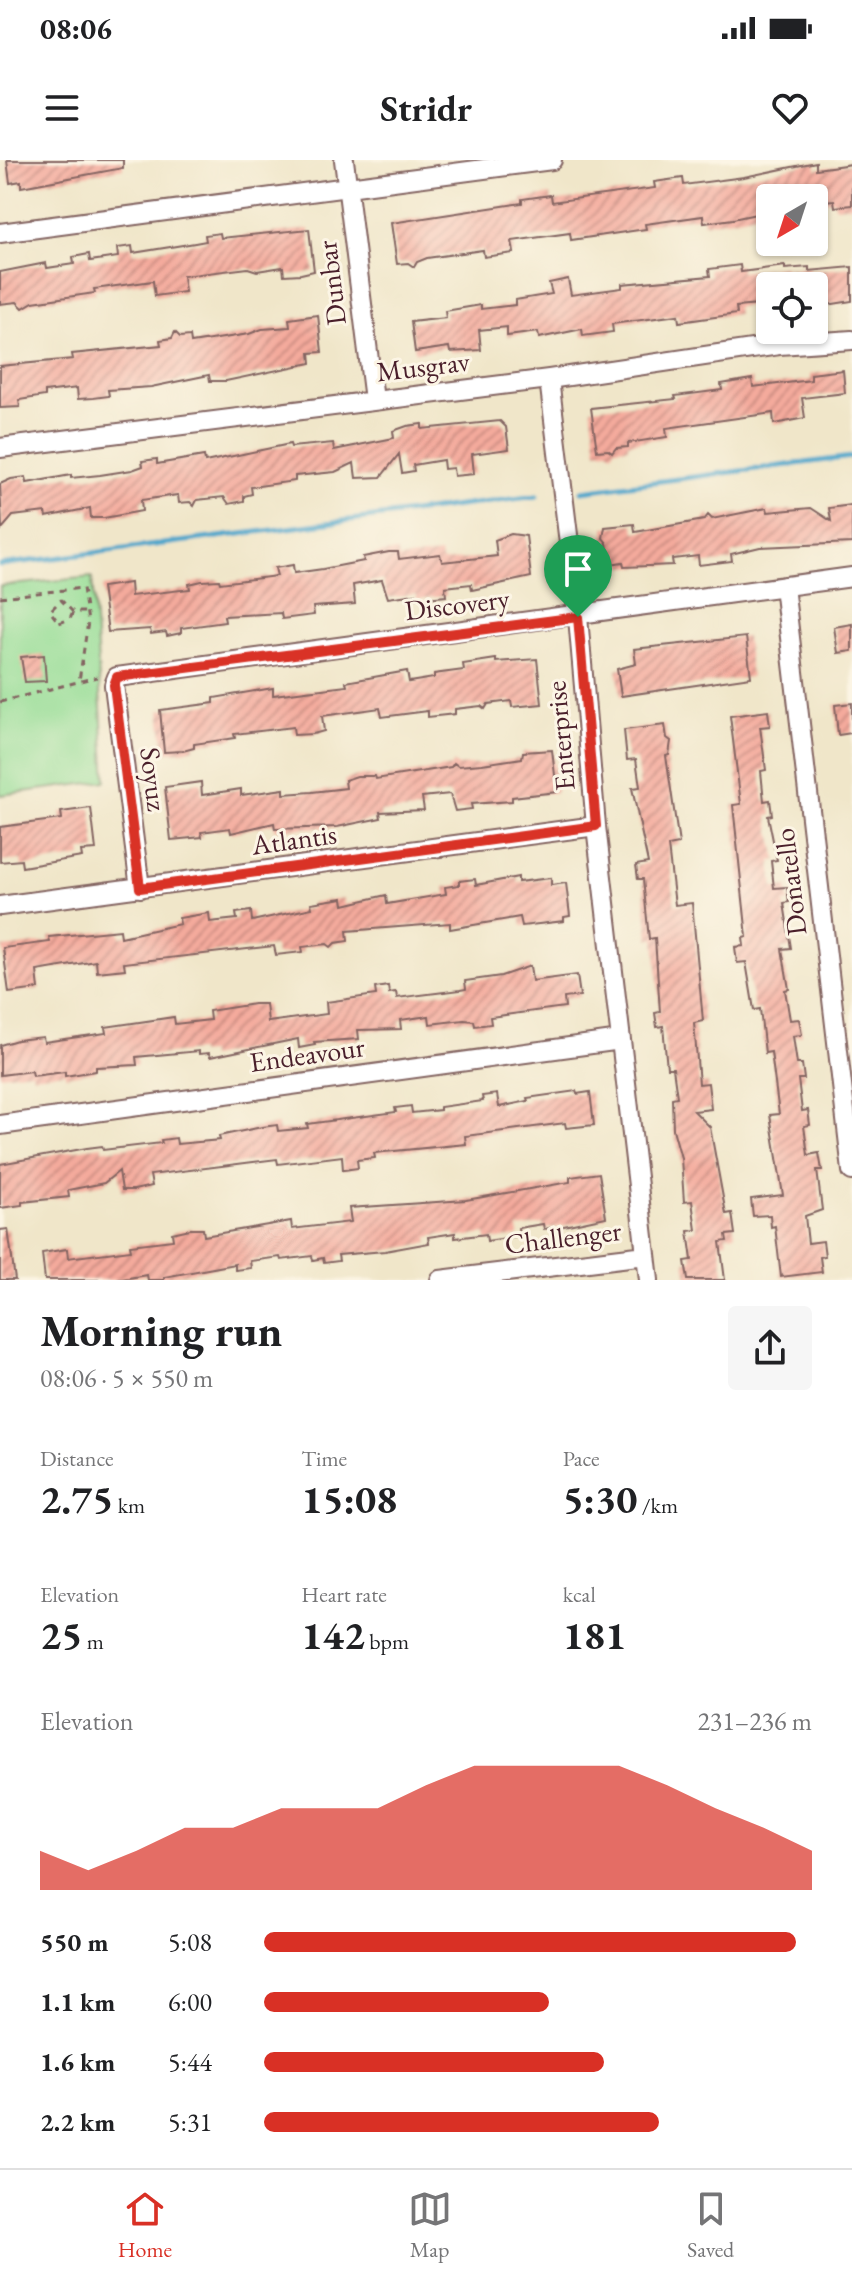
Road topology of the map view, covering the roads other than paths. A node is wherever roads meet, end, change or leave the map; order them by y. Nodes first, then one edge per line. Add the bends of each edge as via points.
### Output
1 (344, 160) edge
2 (552, 160) edge
3 (347, 185) junction
4 (0, 233) edge
5 (852, 340) edge
6 (549, 379) junction
7 (374, 400) junction
8 (0, 448) edge
9 (852, 577) edge
10 (784, 586) junction
11 (578, 617) junction
12 (109, 677) joint
13 (596, 826) junction
14 (140, 888) junction
15 (0, 906) edge
16 (621, 1040) junction
17 (0, 1125) edge
18 (852, 1171) edge
19 (646, 1255) junction
20 (440, 1280) edge
21 (649, 1280) edge

1 - 3 street, Dunbar
2 - 3 street
3 - 4 street
3 - 7 street, Dunbar
5 - 6 street, Musgrav via 779,345
6 - 7 street, Musgrav
6 - 11 street, Enterprise
7 - 8 street, Musgrav
9 - 10 street, Discovery
10 - 11 street, Discovery
10 - 18 street, Donatello
11 - 12 street, Discovery
11 - 13 street, Enterprise
12 - 14 street, Soyuz
13 - 14 street, Atlantis
13 - 16 street, Enterprise
14 - 15 street, Atlantis
16 - 17 street, Endeavour
16 - 19 street, Enterprise
19 - 20 street, Challenger
19 - 21 street, Enterprise

